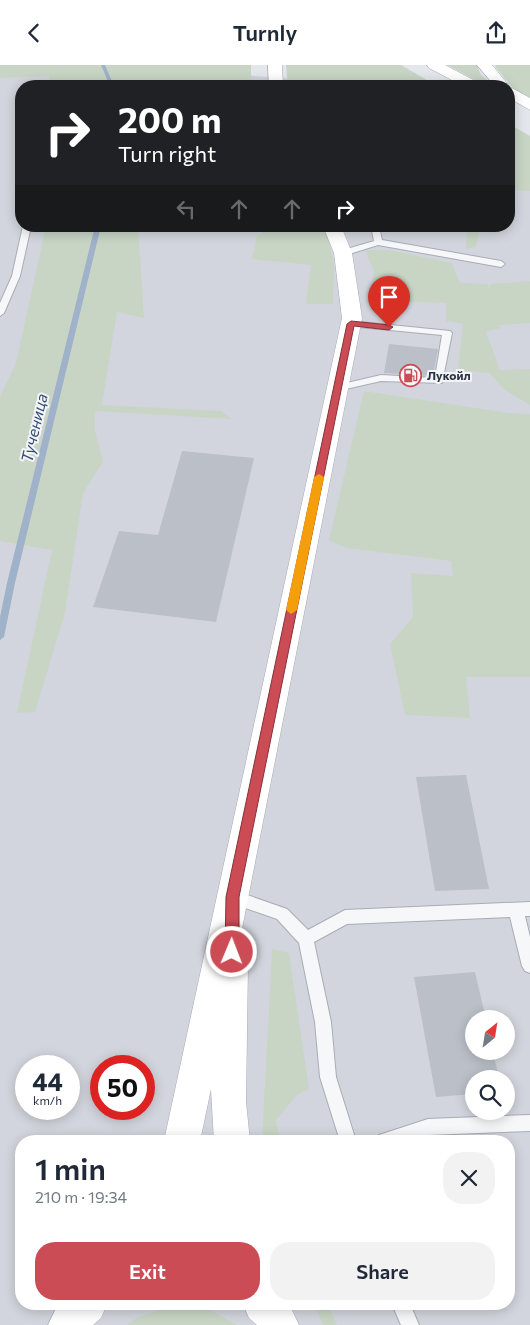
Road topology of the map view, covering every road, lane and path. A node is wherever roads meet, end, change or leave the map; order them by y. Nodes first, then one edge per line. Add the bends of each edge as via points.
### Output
1 (275, 65) edge
2 (434, 65) edge
3 (484, 65) edge
4 (276, 80) edge
5 (463, 80) edge
6 (498, 80) edge
7 (515, 95) edge
8 (530, 105) edge
9 (515, 108) edge
10 (530, 117) edge
11 (26, 232) edge
12 (334, 232) edge
13 (376, 232) edge
14 (378, 242) junction
15 (342, 253) junction
16 (501, 264) dead end
17 (0, 313) edge
18 (351, 324) junction
19 (337, 388) junction
20 (233, 897) junction
21 (523, 909) edge
22 (306, 939) junction
23 (530, 966) edge
24 (530, 1123) edge
25 (183, 1135) edge
26 (231, 1135) edge
27 (346, 1135) edge
28 (403, 1135) edge
29 (80, 1310) edge
30 (404, 1310) edge
31 (68, 1325) edge
32 (410, 1325) edge

1 - 4 main road
2 - 5 main road
3 - 6 main road
7 - 8 main road
9 - 10 main road
11 - 17 lane via 16,276
12 - 15 main road
13 - 14 lane
14 - 15 lane
14 - 16 lane
15 - 18 main road
18 - 19 main road
18 - 19 lane via 447,333 439,381 381,378
19 - 20 main road
20 - 22 lane via 282,914
20 - 25 main road
20 - 26 main road via 228,1102
21 - 22 lane via 345,917
21 - 23 lane
22 - 27 lane via 323,1022 328,1077
24 - 28 lane via 428,1127
29 - 31 main road
30 - 32 lane

